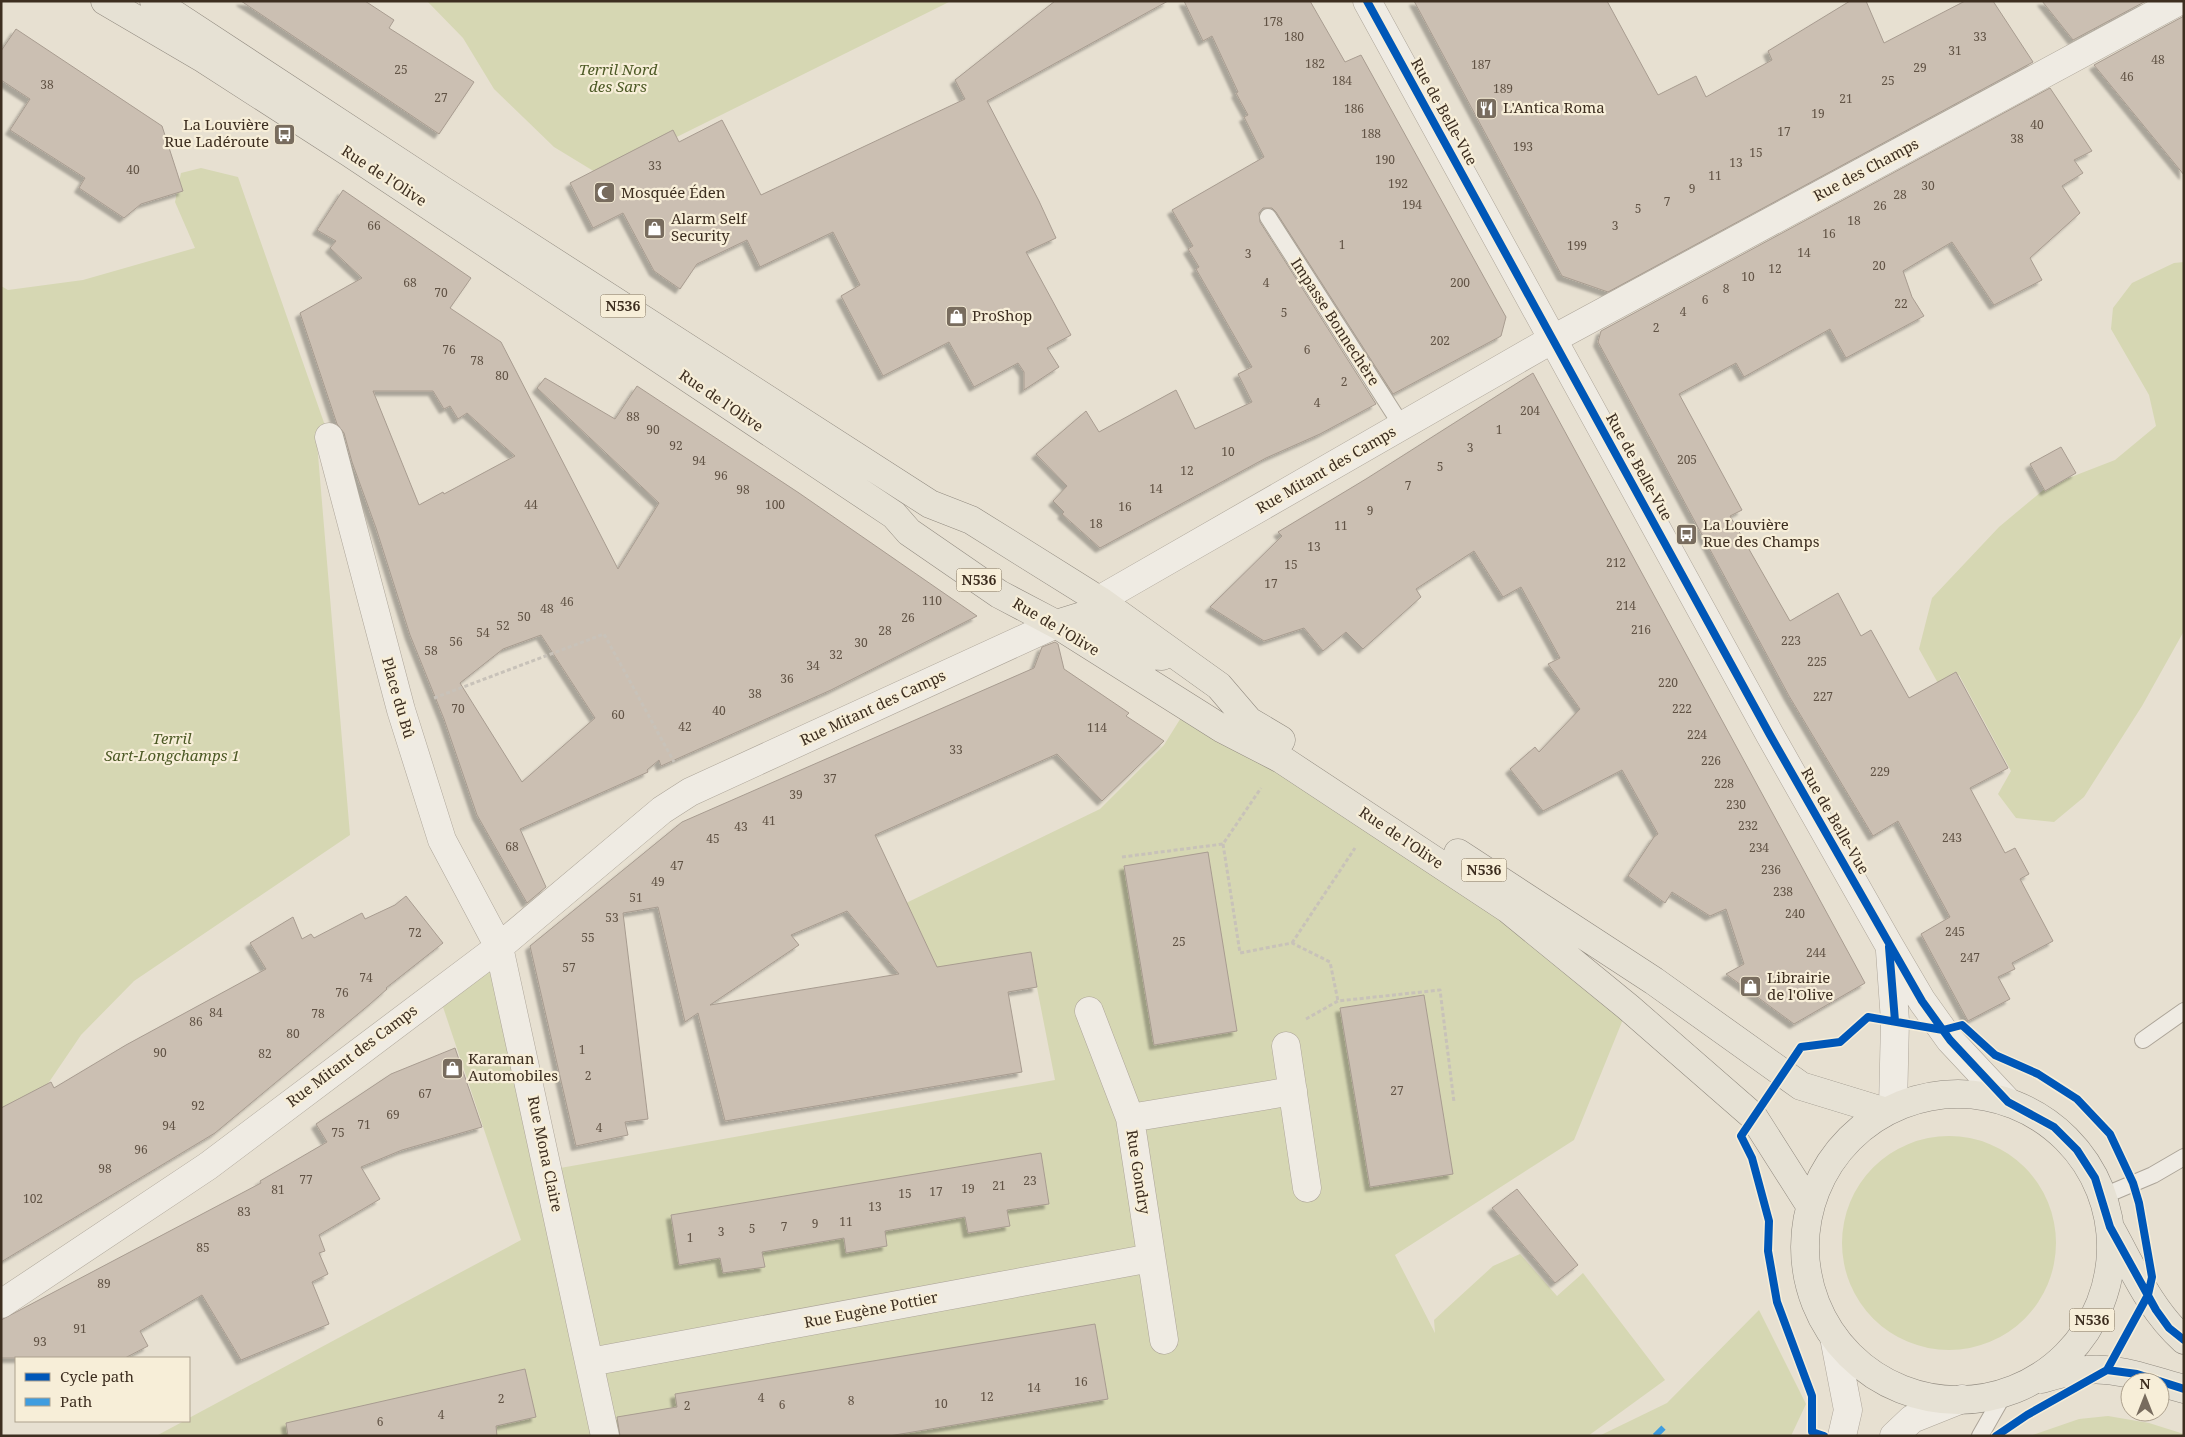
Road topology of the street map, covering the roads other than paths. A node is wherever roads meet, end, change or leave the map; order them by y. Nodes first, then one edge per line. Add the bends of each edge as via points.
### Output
1 (105, 1) edge
2 (154, 1) edge
3 (1367, 1) edge
4 (2179, 1) edge
5 (1268, 217) dead end
6 (1553, 339) junction
7 (1402, 426) junction
8 (329, 437) dead end
9 (1099, 600) junction
10 (1056, 624) junction
11 (1181, 658) junction
12 (1889, 945) junction
13 (499, 947) junction
14 (1089, 1011) dead end
15 (2184, 1011) edge
16 (2143, 1040) dead end
17 (1286, 1046) road end
18 (1292, 1091) junction
19 (2008, 1102) junction
20 (1889, 1109) junction
21 (1130, 1118) junction
22 (2184, 1157) edge
23 (1307, 1188) dead end
24 (2101, 1197) junction
25 (1809, 1204) junction
26 (2110, 1227) junction
27 (1151, 1258) junction
28 (1, 1304) edge
29 (1834, 1337) junction
30 (1164, 1340) dead end
31 (2184, 1340) edge
32 (590, 1362) junction
33 (2014, 1389) junction
34 (2184, 1389) edge
35 (1962, 1399) junction
36 (605, 1436) edge
37 (1842, 1436) edge
38 (1894, 1436) edge
39 (1980, 1436) edge

1 - 10 main road, Rue de l'Olive / N536 via 204,59 350,153 894,515 909,532 999,594
2 - 9 main road, Rue de l'Olive / N536 via 930,504 971,520
3 - 6 street, Rue de Belle-Vue
4 - 6 street, Rue des Champs
5 - 7 lane, Impasse Bonnechère
6 - 7 street, Rue Mitant des Camps
6 - 12 street, Rue de Belle-Vue via 1770,736
7 - 9 street, Rue Mitant des Camps
8 - 13 street, Place du Bû via 401,710 442,840
9 - 11 main road, Rue de l'Olive / N536
10 - 11 main road via 1085,616 1146,655
10 - 13 street, Rue Mitant des Camps via 690,792 662,810
10 - 25 main road, Rue de l'Olive / N536 via 1221,728 1281,759 1508,909 1628,1007 1753,1116
11 - 20 main road, Rue de l'Olive / N536 via 1219,686 1249,721 1654,981 1801,1086
12 - 19 street, Rue de Belle-Vue via 1950,1040
12 - 20 street, Rue de Belle-Vue via 1895,1021
13 - 28 street, Rue Mitant des Camps via 208,1166
13 - 32 street, Rue Mona Claire
14 - 21 street, Rue Gondry
15 - 16 lane
17 - 18 street
18 - 21 street
18 - 23 street
19 - 20 main road, N536 via 1967,1093 1925,1097
19 - 24 main road, N536 via 2054,1127 2077,1150 2095,1178
20 - 25 main road, N536 via 1861,1127 1841,1148 1824,1172
21 - 27 street, Rue Gondry
22 - 24 lane via 2153,1175
24 - 26 main road, N536
25 - 29 main road, N536 via 1805,1233 1807,1274 1816,1305
26 - 31 main road, N536 via 2156,1310 2169,1328
26 - 33 main road, N536 via 2111,1259 2105,1291 2092,1320 2074,1347 2050,1369
27 - 30 street, Rue Gondry
27 - 32 street, Rue Eugène Pottier
29 - 35 main road, N536 via 1860,1364 1890,1384 1926,1396
29 - 37 street via 1848,1410
32 - 36 street, Rue Mona Claire
33 - 34 main road, N536 via 2067,1371 2096,1368 2137,1374
33 - 35 main road, N536
33 - 39 lane
35 - 38 street via 1912,1419

